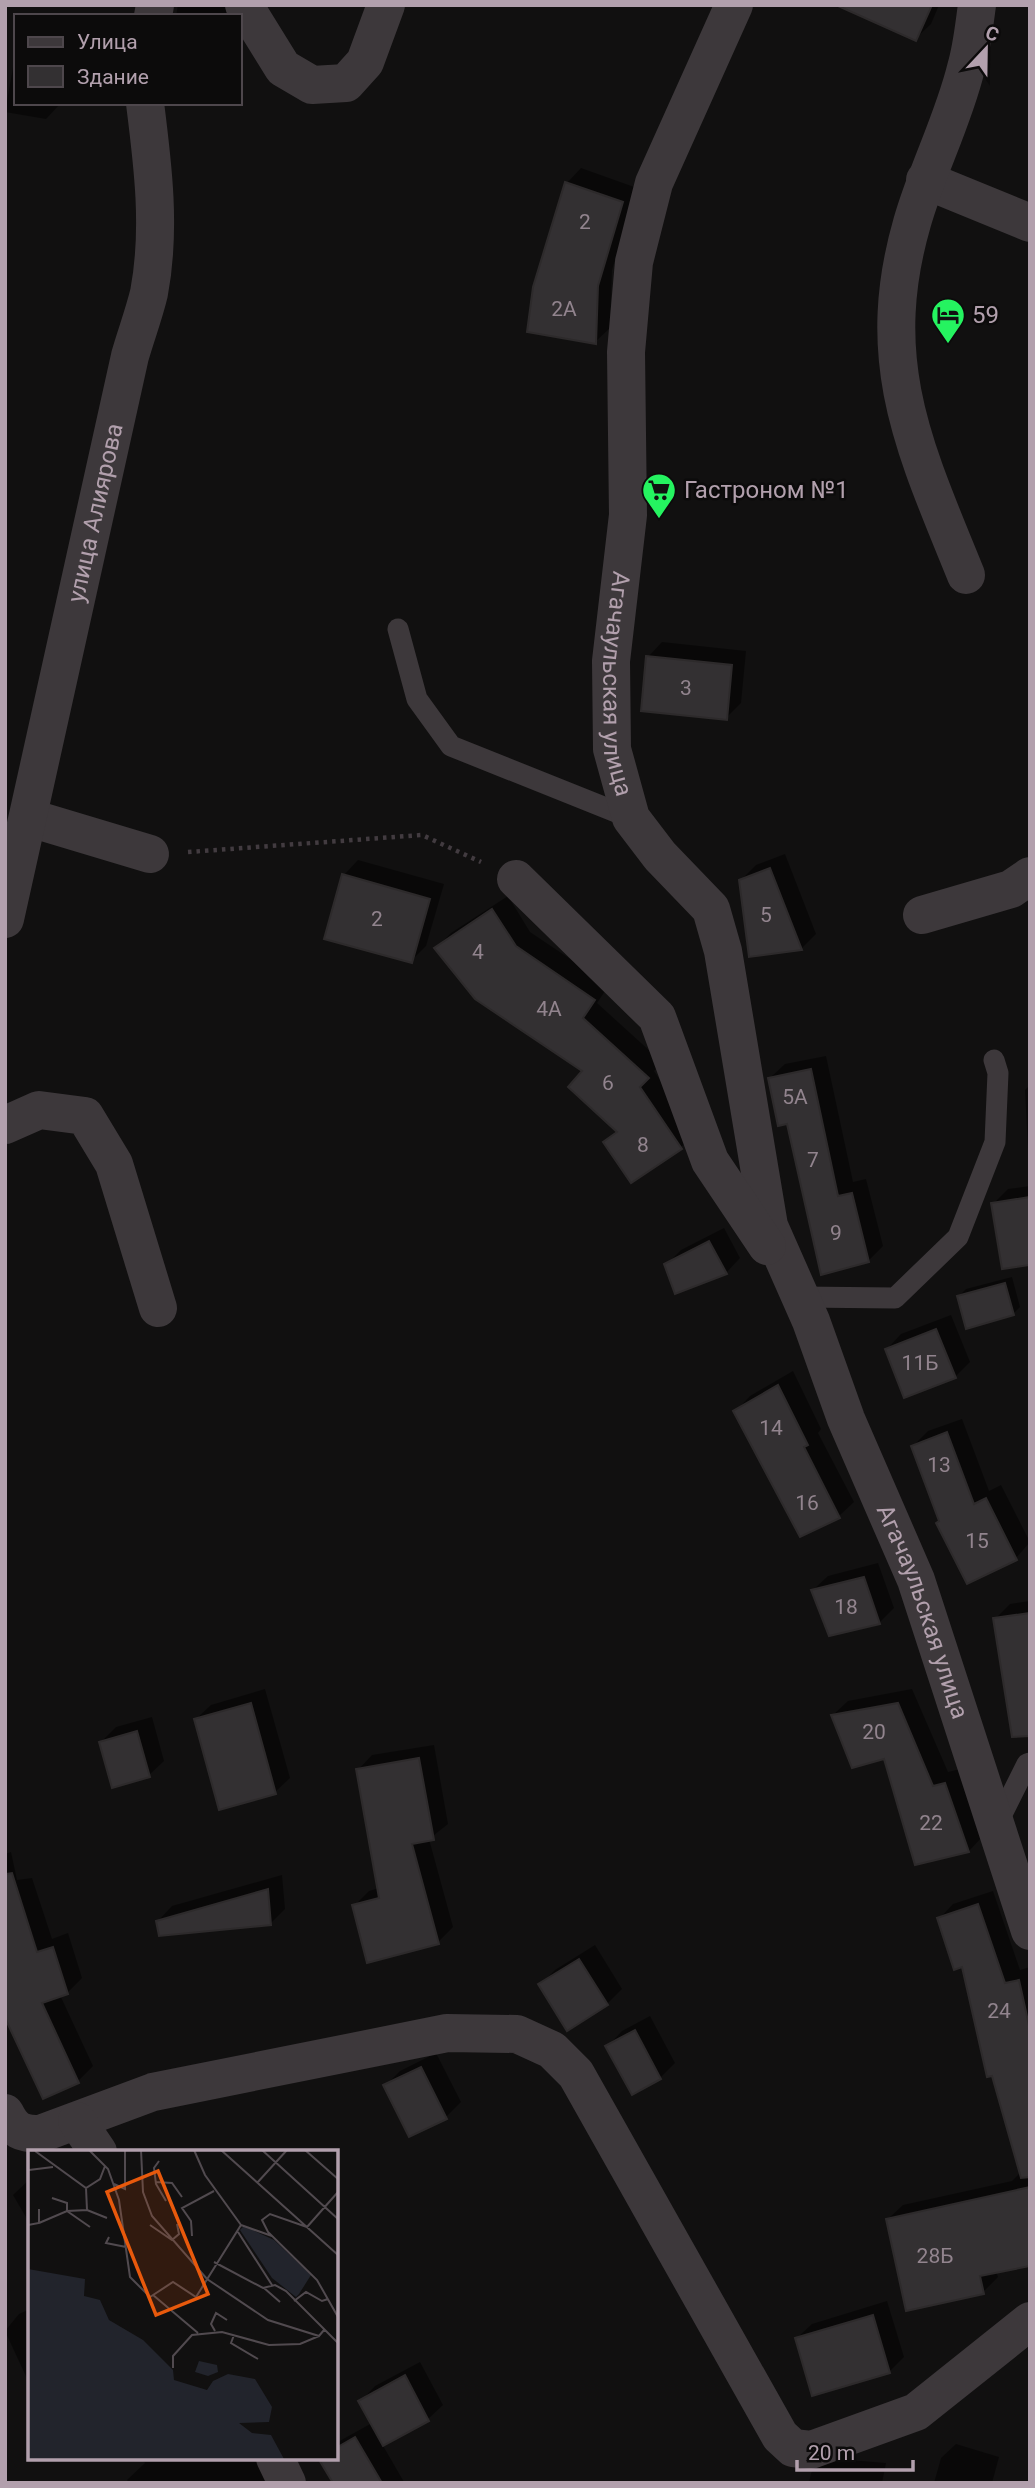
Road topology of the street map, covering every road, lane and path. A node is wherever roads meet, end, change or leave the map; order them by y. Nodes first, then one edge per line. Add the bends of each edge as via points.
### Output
1 (244, 5) edge
2 (386, 5) edge
3 (734, 5) edge
4 (977, 5) edge
5 (145, 105) edge
6 (925, 180) junction
7 (1030, 223) edge
8 (967, 575) dead end
9 (398, 629) dead end
10 (30, 818) junction
11 (631, 818) junction
12 (150, 854) joint
13 (1030, 876) edge
14 (516, 879) joint
15 (922, 915) dead end
16 (5, 919) edge
17 (994, 1060) dead end
18 (5, 1125) edge
19 (801, 1297) junction
20 (158, 1308) dead end
21 (1030, 1763) edge
22 (995, 1828) junction
23 (1030, 1931) edge
24 (8, 2120) edge
25 (77, 2121) junction
26 (97, 2150) edge
27 (1030, 2321) edge
28 (276, 2460) edge
29 (288, 2483) edge

1 - 2 street via 284,68 312,85 346,83 365,62
3 - 11 street, Агачаульская улица via 654,183 634,262 626,352 628,515 611,661 612,749
4 - 6 street via 966,68
5 - 10 street, улица Алиярова via 155,232 149,293 130,356
6 - 7 street
6 - 8 street via 911,225 897,302 896,350 916,451
9 - 11 lane via 417,699 451,746
10 - 12 street
10 - 16 street, улица Алиярова
11 - 19 street, Агачаульская улица via 711,909 723,951 769,1226
12 - 14 path via 422,835
13 - 15 street via 1011,888
14 - 19 street, Агачаульская улица via 657,1017 710,1161
17 - 19 lane via 998,1073 995,1142 958,1237 895,1298
18 - 20 street via 39,1110 85,1116 114,1164
19 - 22 street, Агачаульская улица via 846,1419 916,1580
21 - 22 lane
22 - 23 street, Агачаульская улица
24 - 25 street via 24,2134 40,2134
25 - 26 street
25 - 27 street via 153,2092 283,2064 447,2033 517,2034 552,2050 576,2074 780,2436 793,2448 811,2450 916,2412
28 - 29 street

